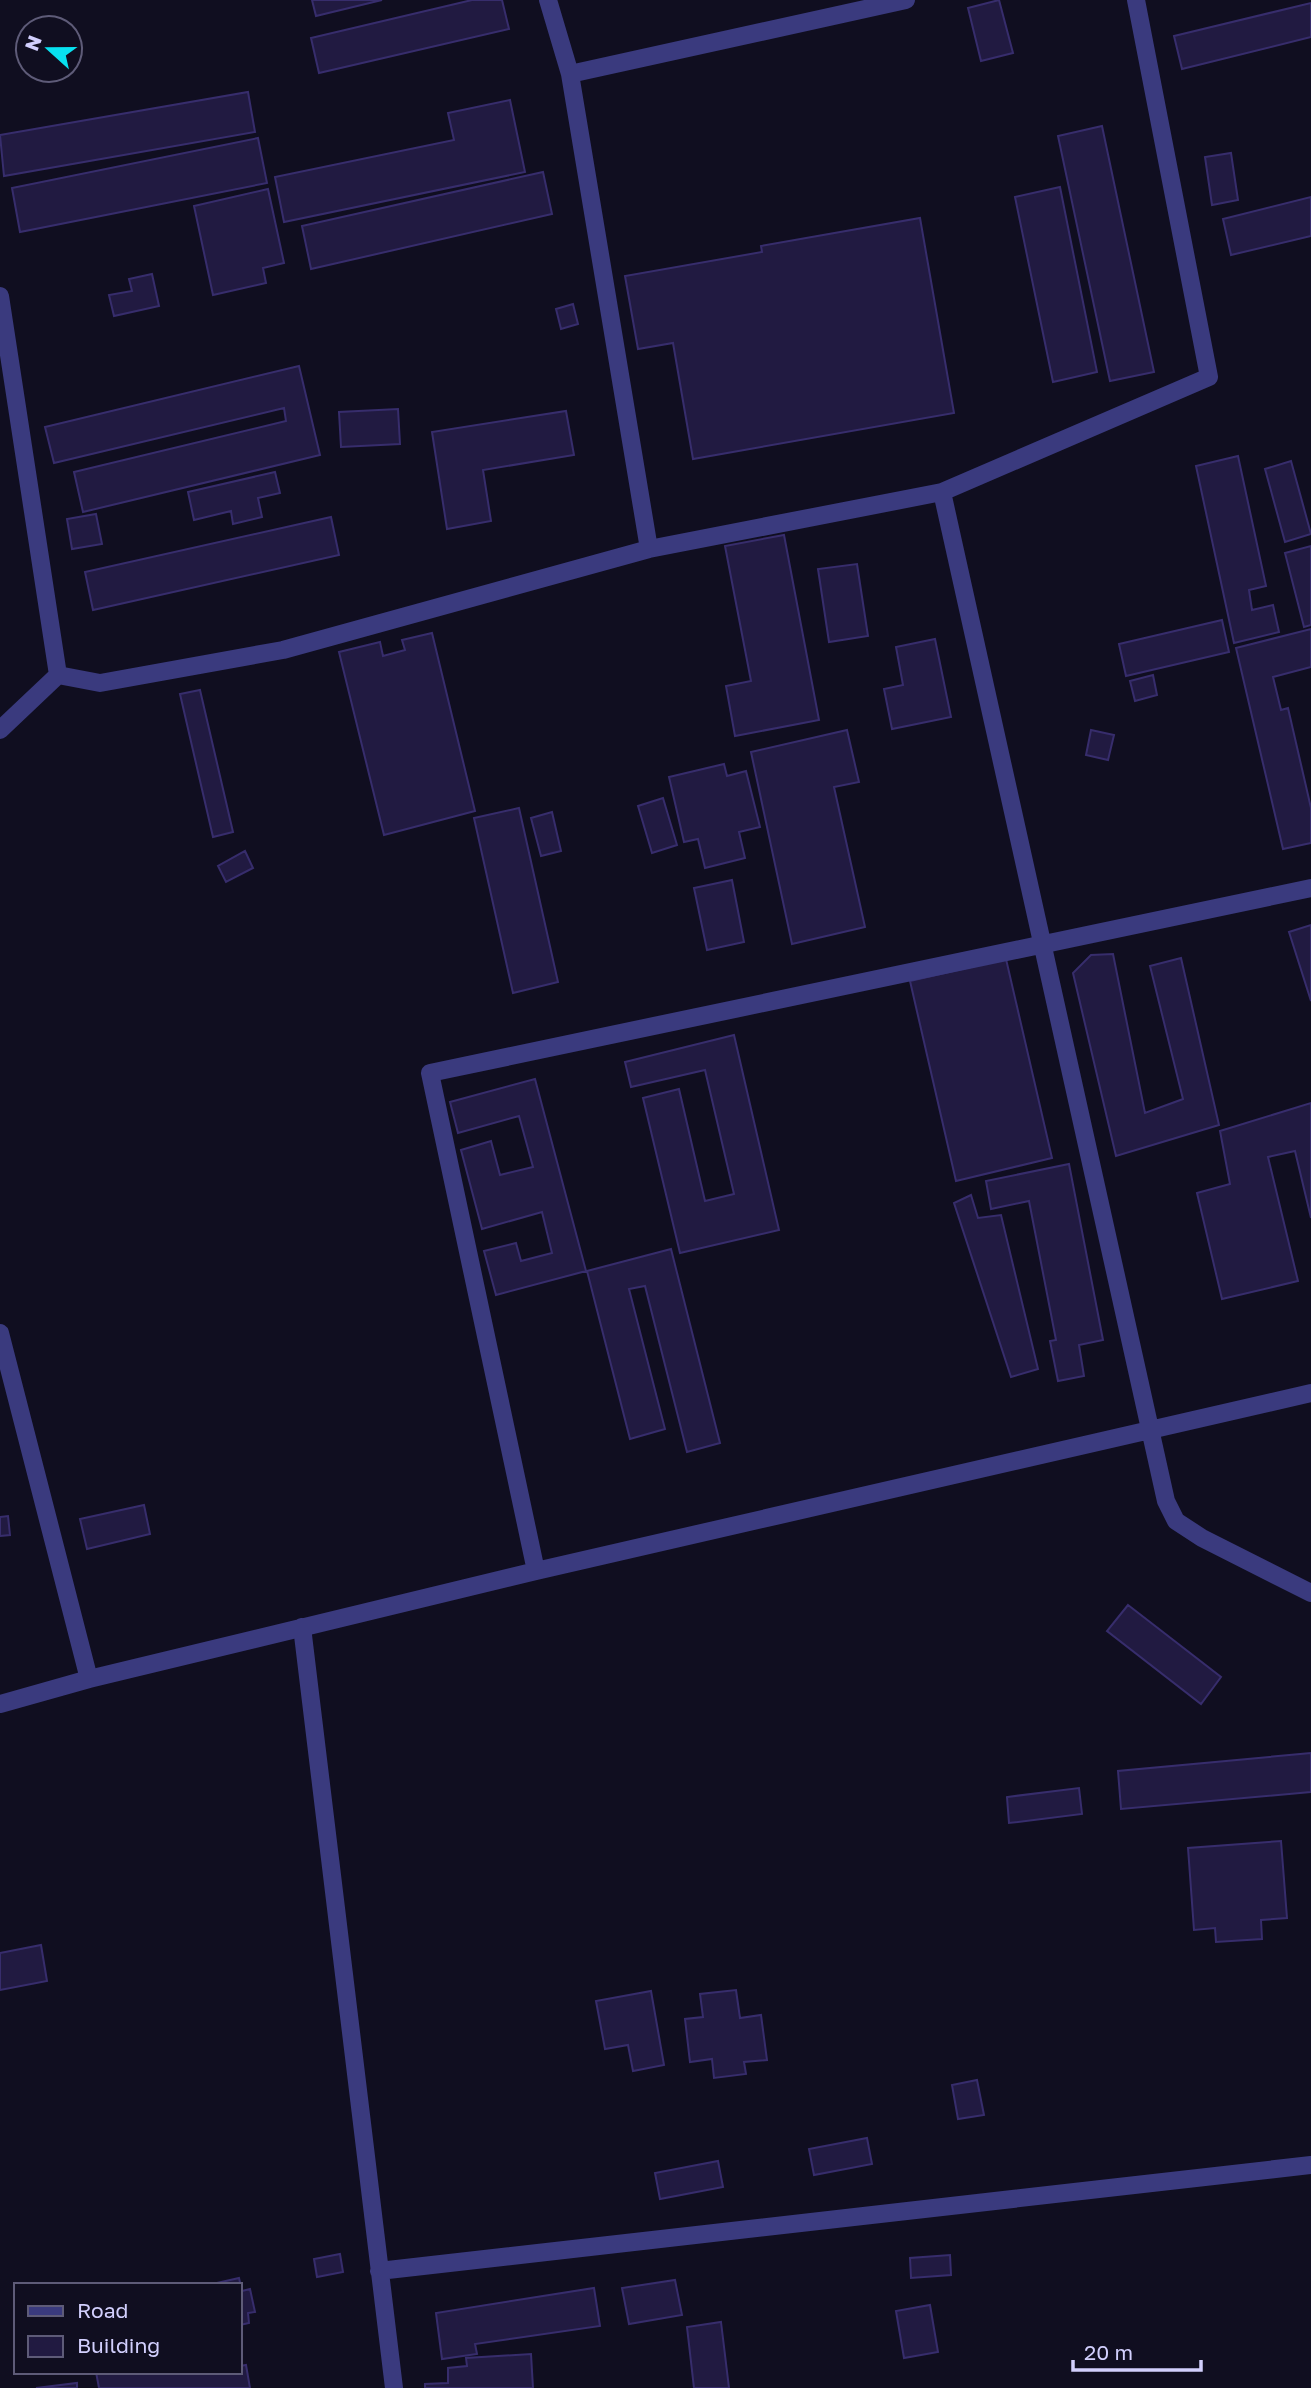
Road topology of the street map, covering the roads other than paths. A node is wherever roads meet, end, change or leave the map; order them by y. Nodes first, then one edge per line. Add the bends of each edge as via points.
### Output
1 (548, 0) edge
2 (906, 0) edge
3 (1136, 0) edge
4 (570, 74) junction
5 (0, 296) edge
6 (942, 492) junction
7 (649, 549) junction
8 (58, 675) junction
9 (0, 730) edge
10 (1311, 888) edge
11 (1042, 943) junction
12 (0, 1333) edge
13 (1311, 1393) edge
14 (1149, 1430) junction
15 (536, 1570) junction
16 (1311, 1593) edge
17 (302, 1627) junction
18 (89, 1679) junction
19 (0, 1704) edge
20 (1311, 2165) edge
21 (379, 2271) junction
22 (394, 2388) edge

1 - 4 street
2 - 4 street
3 - 6 street via 1209,377
4 - 7 street
5 - 8 street
6 - 7 street
6 - 11 street
7 - 8 street via 284,650 100,683
8 - 9 street
10 - 11 street
11 - 14 street
11 - 15 street via 430,1073
12 - 18 street
13 - 14 street
14 - 15 street
14 - 16 street via 1166,1501 1177,1521
15 - 17 street
17 - 18 street
17 - 21 street
18 - 19 street
20 - 21 street
21 - 22 street

